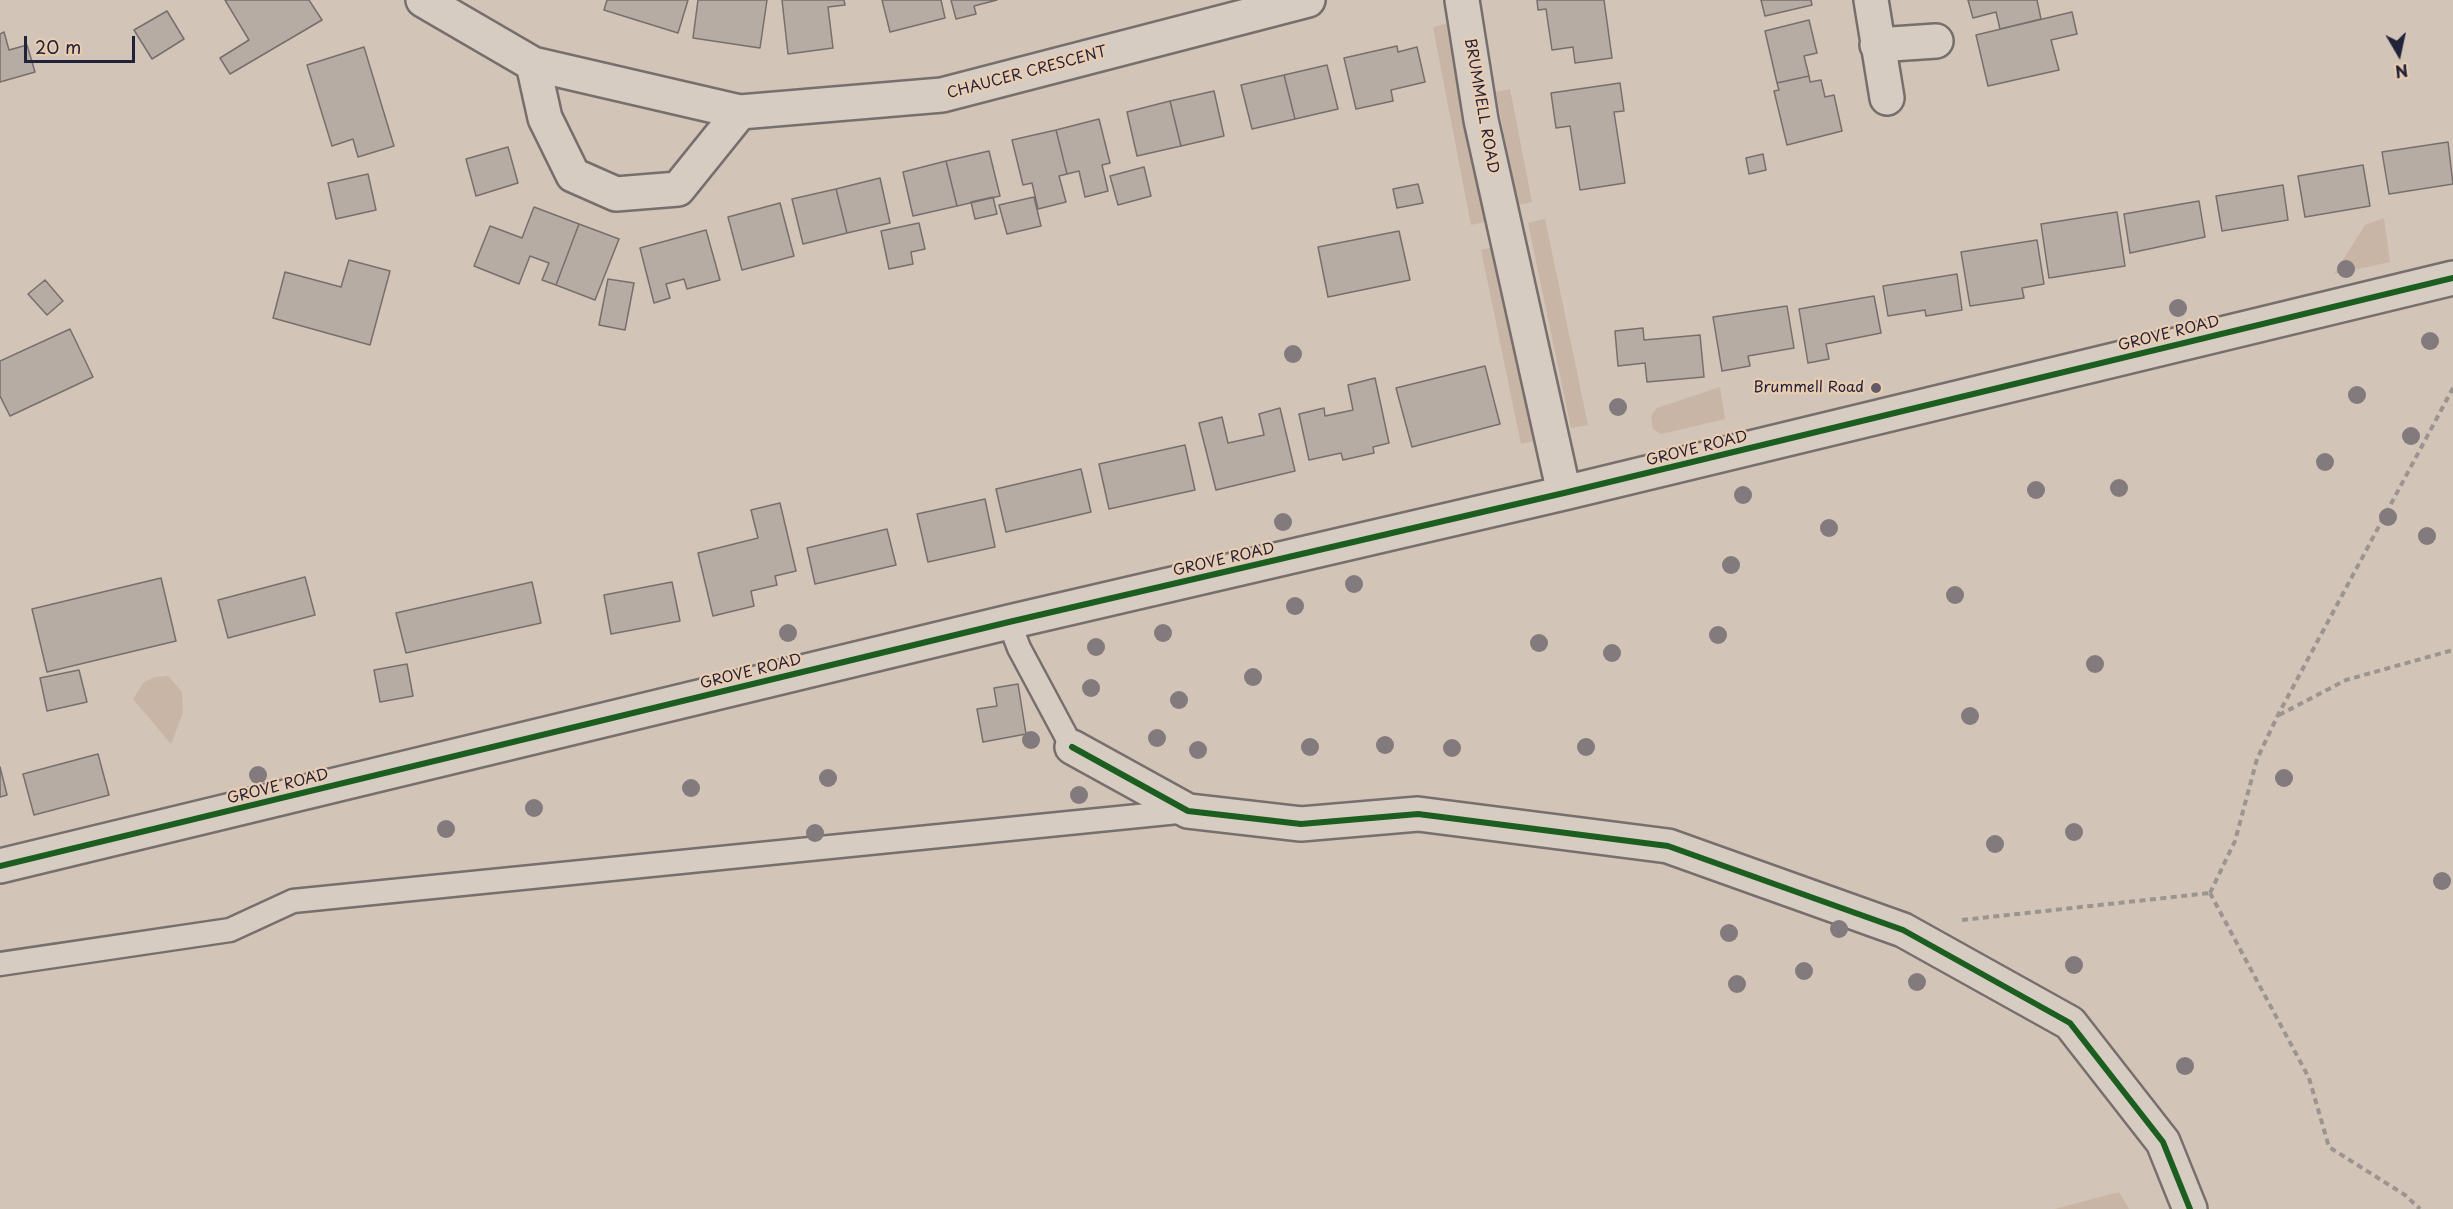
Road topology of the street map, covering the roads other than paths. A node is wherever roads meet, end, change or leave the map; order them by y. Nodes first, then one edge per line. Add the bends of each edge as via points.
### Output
1 (423, 0) edge
2 (1308, 0) edge
3 (1462, 0) edge
4 (1871, 0) edge
5 (1936, 41) dead end
6 (1877, 45) junction
7 (533, 64) junction
8 (1887, 98) dead end
9 (740, 112) junction
10 (2453, 278) edge
11 (1564, 493) junction
12 (1009, 622) junction
13 (1072, 747) joint
14 (1188, 811) junction
15 (0, 866) edge
16 (0, 964) edge
17 (2190, 1209) edge

1 - 7 street, CHAUCER CRESCENT
2 - 9 street, CHAUCER CRESCENT via 942,96
3 - 11 street, BRUMMELL ROAD via 1481,120
4 - 6 street
5 - 6 street
6 - 8 street
7 - 9 street, CHAUCER CRESCENT
7 - 9 street via 545,118 573,175 616,194 678,189
10 - 11 street, GROVE ROAD
11 - 12 street, GROVE ROAD
12 - 13 lane
12 - 15 street, GROVE ROAD
13 - 14 street
14 - 16 lane via 293,901 230,930
14 - 17 street via 1301,824 1418,814 1668,846 1892,926 2070,1023 2163,1143

